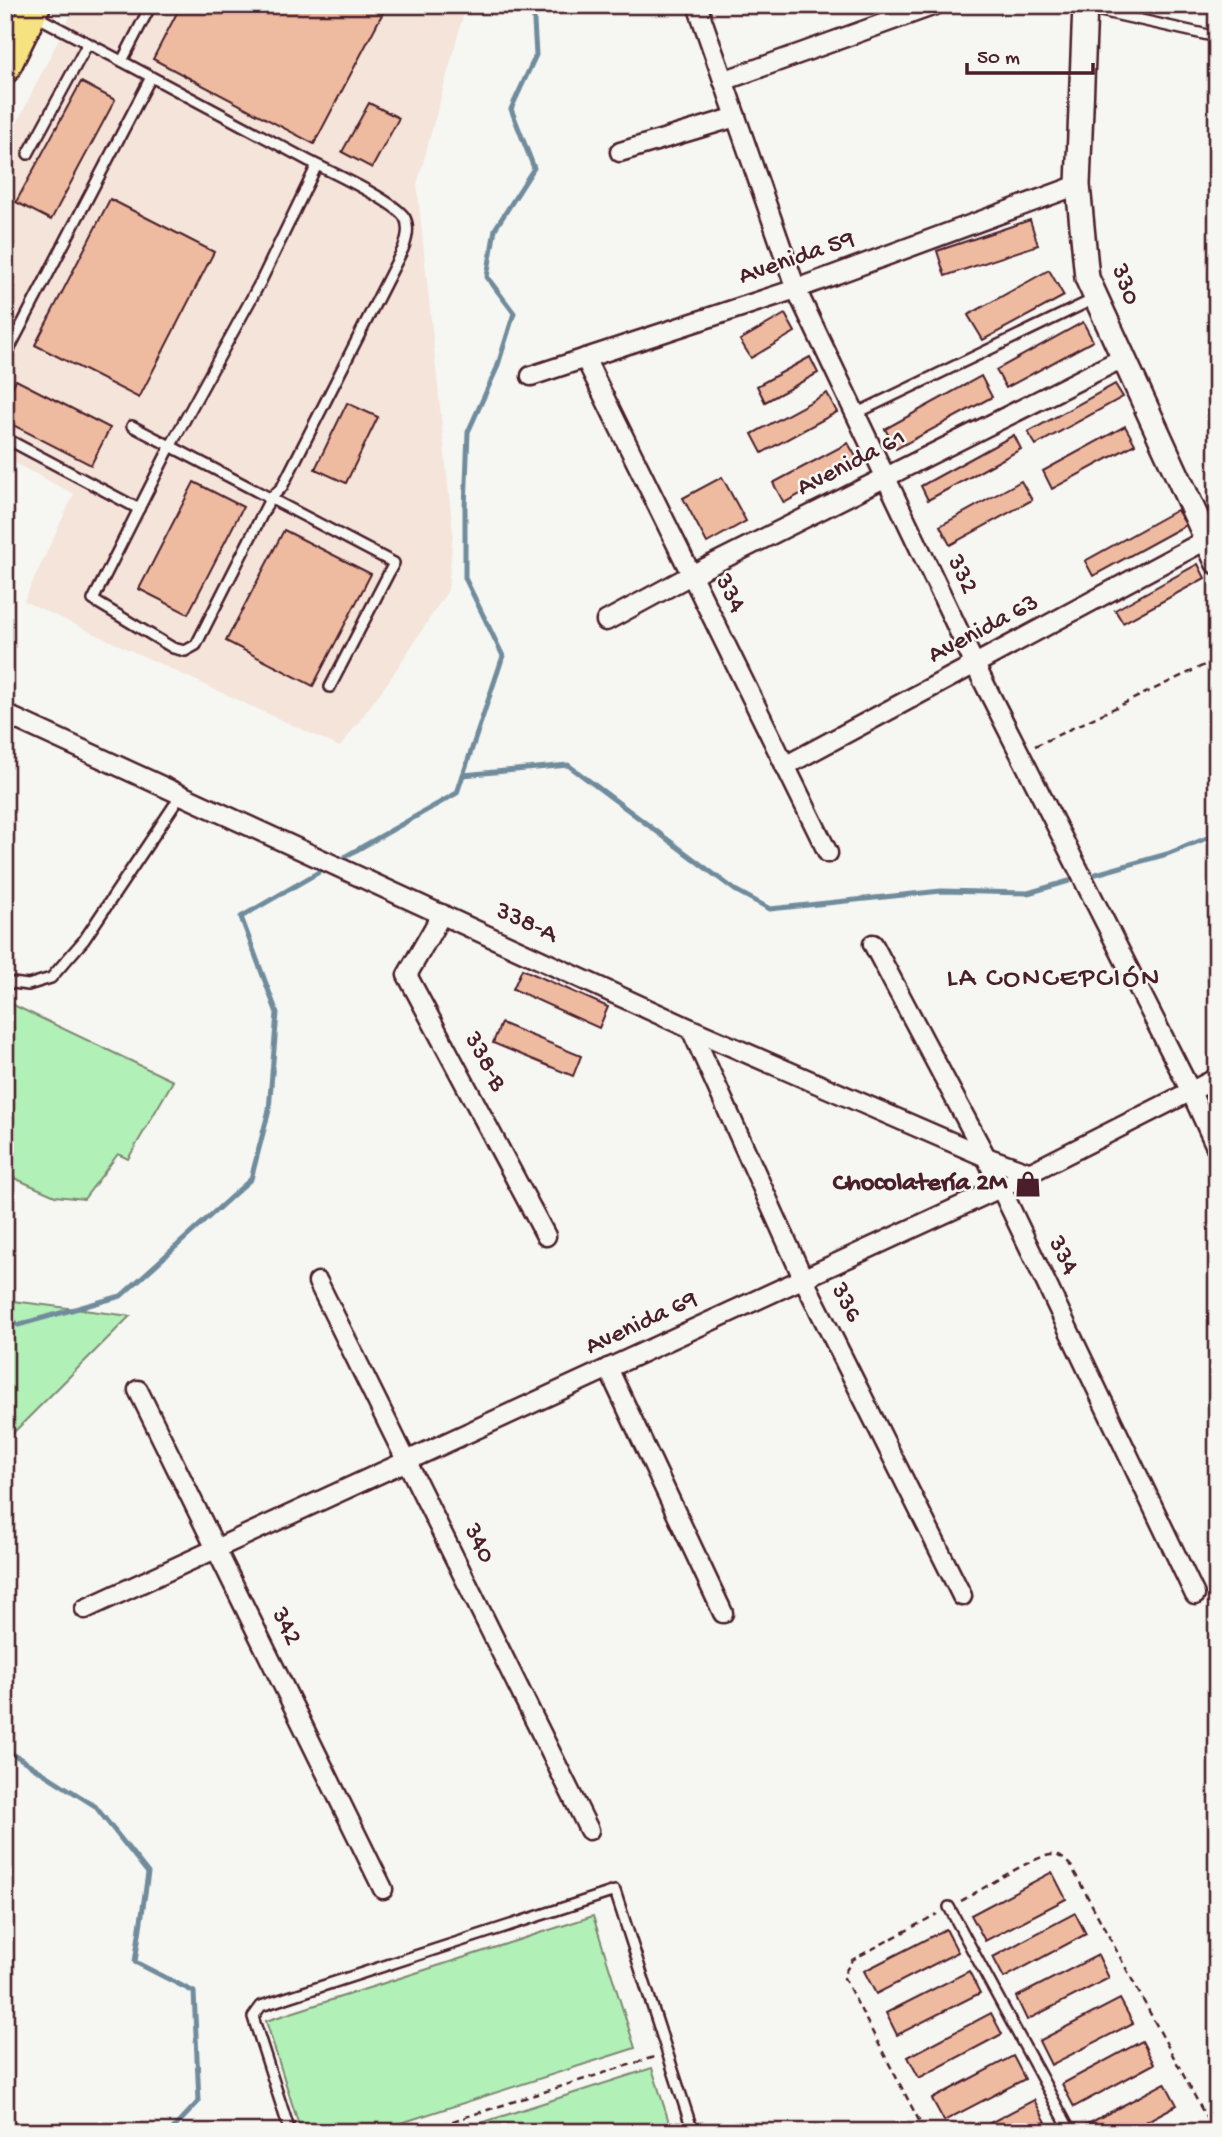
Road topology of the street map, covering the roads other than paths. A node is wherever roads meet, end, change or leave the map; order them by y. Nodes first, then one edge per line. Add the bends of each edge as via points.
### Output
1 (151, 5) edge
2 (697, 5) edge
3 (935, 5) edge
4 (1085, 6) edge
5 (34, 10) edge
6 (1217, 37) edge
7 (88, 43) junction
8 (122, 61) junction
9 (5, 69) edge
10 (151, 77) junction
11 (723, 81) junction
12 (736, 117) junction
13 (620, 152) dead end
14 (28, 154) dead end
15 (317, 165) junction
16 (1078, 185) junction
17 (796, 289) junction
18 (1096, 298) junction
19 (5, 357) edge
20 (585, 358) junction
21 (1124, 358) junction
22 (531, 376) dead end
23 (855, 414) junction
24 (132, 426) dead end
25 (5, 438) edge
26 (170, 447) junction
27 (885, 477) junction
28 (270, 499) junction
29 (139, 509) junction
30 (1206, 540) junction
31 (1217, 562) edge
32 (691, 575) junction
33 (606, 621) dead end
34 (975, 665) junction
35 (330, 687) dead end
36 (5, 714) edge
37 (785, 766) junction
38 (181, 795) junction
39 (828, 853) dead end
40 (442, 914) junction
41 (873, 944) dead end
42 (5, 982) edge
43 (691, 1029) junction
44 (1217, 1078) edge
45 (1191, 1092) junction
46 (1217, 1149) edge
47 (986, 1157) junction
48 (1028, 1172) junction
49 (1000, 1188) junction
50 (546, 1236) dead end
51 (803, 1278) junction
52 (318, 1282) dead end
53 (608, 1368) junction
54 (138, 1390) dead end
55 (408, 1460) junction
56 (218, 1548) junction
57 (1195, 1595) dead end
58 (962, 1596) dead end
59 (85, 1609) dead end
60 (723, 1613) dead end
61 (589, 1830) dead end
62 (383, 1889) dead end
63 (949, 1907) road end
64 (290, 2132) edge
65 (693, 2132) edge
66 (1071, 2132) edge

1 - 8 lane
2 - 11 street, 332
3 - 11 street
4 - 6 lane
4 - 16 street, 330
5 - 7 lane
5 - 9 main road
7 - 8 lane
7 - 14 lane
8 - 10 lane
10 - 15 lane
10 - 19 lane
11 - 12 street, 332
12 - 13 street
12 - 17 street, 332
15 - 26 lane via 261,281
15 - 28 lane via 388,203 405,218 408,235 282,487
16 - 17 street, Avenida 59
16 - 18 street, 330 via 1087,278
17 - 20 street, Avenida 59
17 - 23 street, 332
18 - 21 street, 330
18 - 23 lane
20 - 22 street, Avenida 59
20 - 32 street, 334
21 - 27 street, Avenida 61
21 - 30 street, 330
23 - 27 street, 332
24 - 26 lane
25 - 29 lane
26 - 28 lane
26 - 29 lane
27 - 32 street, Avenida 61
27 - 34 street, 332
28 - 29 lane via 196,645 185,651 93,600
28 - 35 lane via 394,563
30 - 31 street, 330
30 - 34 street, Avenida 63
32 - 33 street, Avenida 61
32 - 37 street, 334
34 - 37 street, Avenida 63
34 - 45 street, 332
36 - 38 street, 338-A
37 - 39 street, 334
38 - 40 street, 338-A
38 - 42 lane via 84,940 51,978 27,985
40 - 43 street, 338-A
40 - 50 street, 338-B via 407,975
41 - 47 street, 334
43 - 47 street, 338-A
43 - 51 street, 336
44 - 45 street, Avenida 69
45 - 46 street, 332
45 - 48 street, Avenida 69
47 - 48 street, 338-A
47 - 49 street, 334
48 - 49 street, Avenida 69
49 - 51 street, Avenida 69
49 - 57 street, 334
51 - 53 street, Avenida 69
51 - 58 street, 336
52 - 55 street, 340
53 - 55 street, Avenida 69
53 - 60 street
54 - 56 street, 342
55 - 56 street, Avenida 69
55 - 61 street, 340
56 - 59 street, Avenida 69
56 - 62 street, 342
63 - 66 lane
64 - 65 lane via 253,2017 261,2006 615,1891

